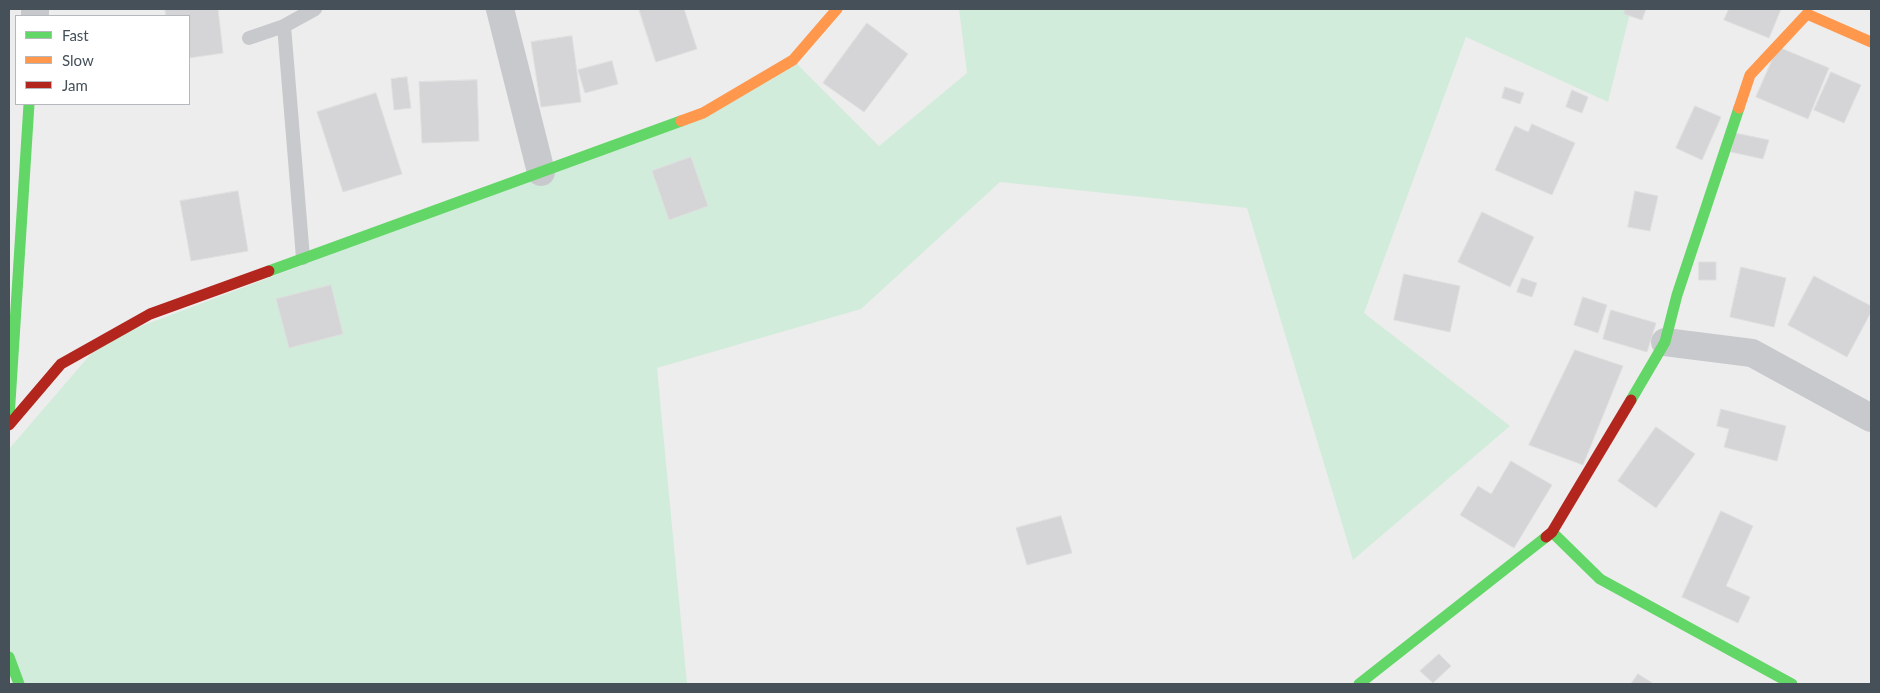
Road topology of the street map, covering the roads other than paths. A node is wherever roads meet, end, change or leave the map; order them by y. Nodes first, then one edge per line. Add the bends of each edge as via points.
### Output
1 (315, 9) edge
2 (500, 9) edge
3 (837, 9) edge
4 (284, 26) junction
5 (249, 38) dead end
6 (1871, 42) edge
7 (29, 105) edge
8 (541, 172) junction
9 (303, 258) junction
10 (1665, 342) junction
11 (9, 418) edge
12 (1871, 418) edge
13 (9, 425) edge
14 (1552, 532) junction
15 (9, 657) edge
16 (19, 684) edge
17 (1359, 684) edge
18 (1792, 684) edge

1 - 4 lane
2 - 8 street
3 - 8 street via 794,60 703,113
4 - 5 lane
4 - 9 lane
6 - 10 street via 1806,14 1750,75 1677,295
7 - 11 street
8 - 9 street
9 - 13 street via 150,314 61,364
10 - 12 street via 1752,354
10 - 14 street
14 - 17 street
14 - 18 street via 1600,579
15 - 16 street

